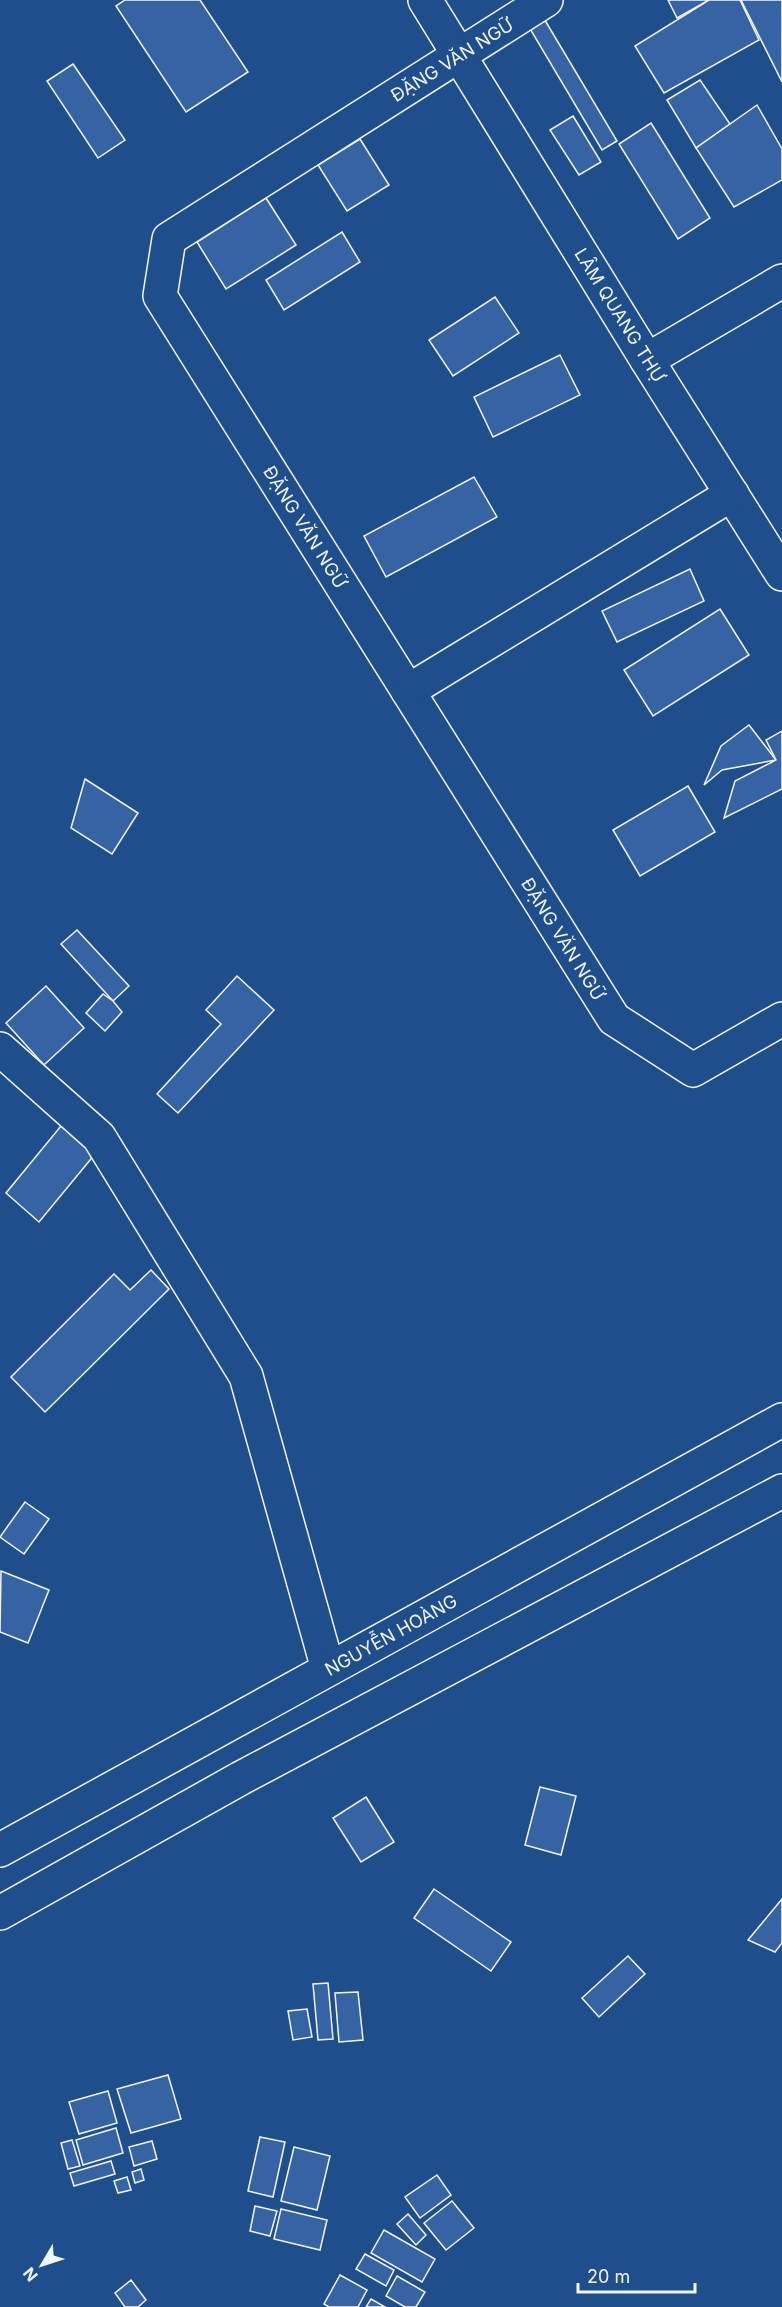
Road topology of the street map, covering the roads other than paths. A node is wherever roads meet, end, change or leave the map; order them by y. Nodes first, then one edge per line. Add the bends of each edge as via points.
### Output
1 (425, 0) edge
2 (546, 0) edge
3 (458, 56) junction
4 (782, 281) edge
5 (647, 360) junction
6 (732, 494) junction
7 (782, 574) edge
8 (408, 691) junction
9 (782, 1019) edge
10 (0, 1048) edge
11 (782, 1420) edge
12 (782, 1491) edge
13 (328, 1669) junction
14 (0, 1850) edge
15 (0, 1913) edge

1 - 3 main road, LÂM QUANG THỰ
2 - 3 main road, ĐẶNG VĂN NGỮ
3 - 5 main road, LÂM QUANG THỰ
3 - 8 main road, ĐẶNG VĂN NGỮ via 169,239 160,296
4 - 5 main road
5 - 6 main road, LÂM QUANG THỰ
6 - 7 main road, LÂM QUANG THỰ
6 - 8 main road
8 - 9 main road, ĐẶNG VĂN NGỮ via 614,1019 693,1070
10 - 13 main road via 99,1137 246,1376
11 - 13 main road, NGUYỄN HOÀNG
12 - 15 main road via 241,1778
13 - 14 main road, NGUYỄN HOÀNG

